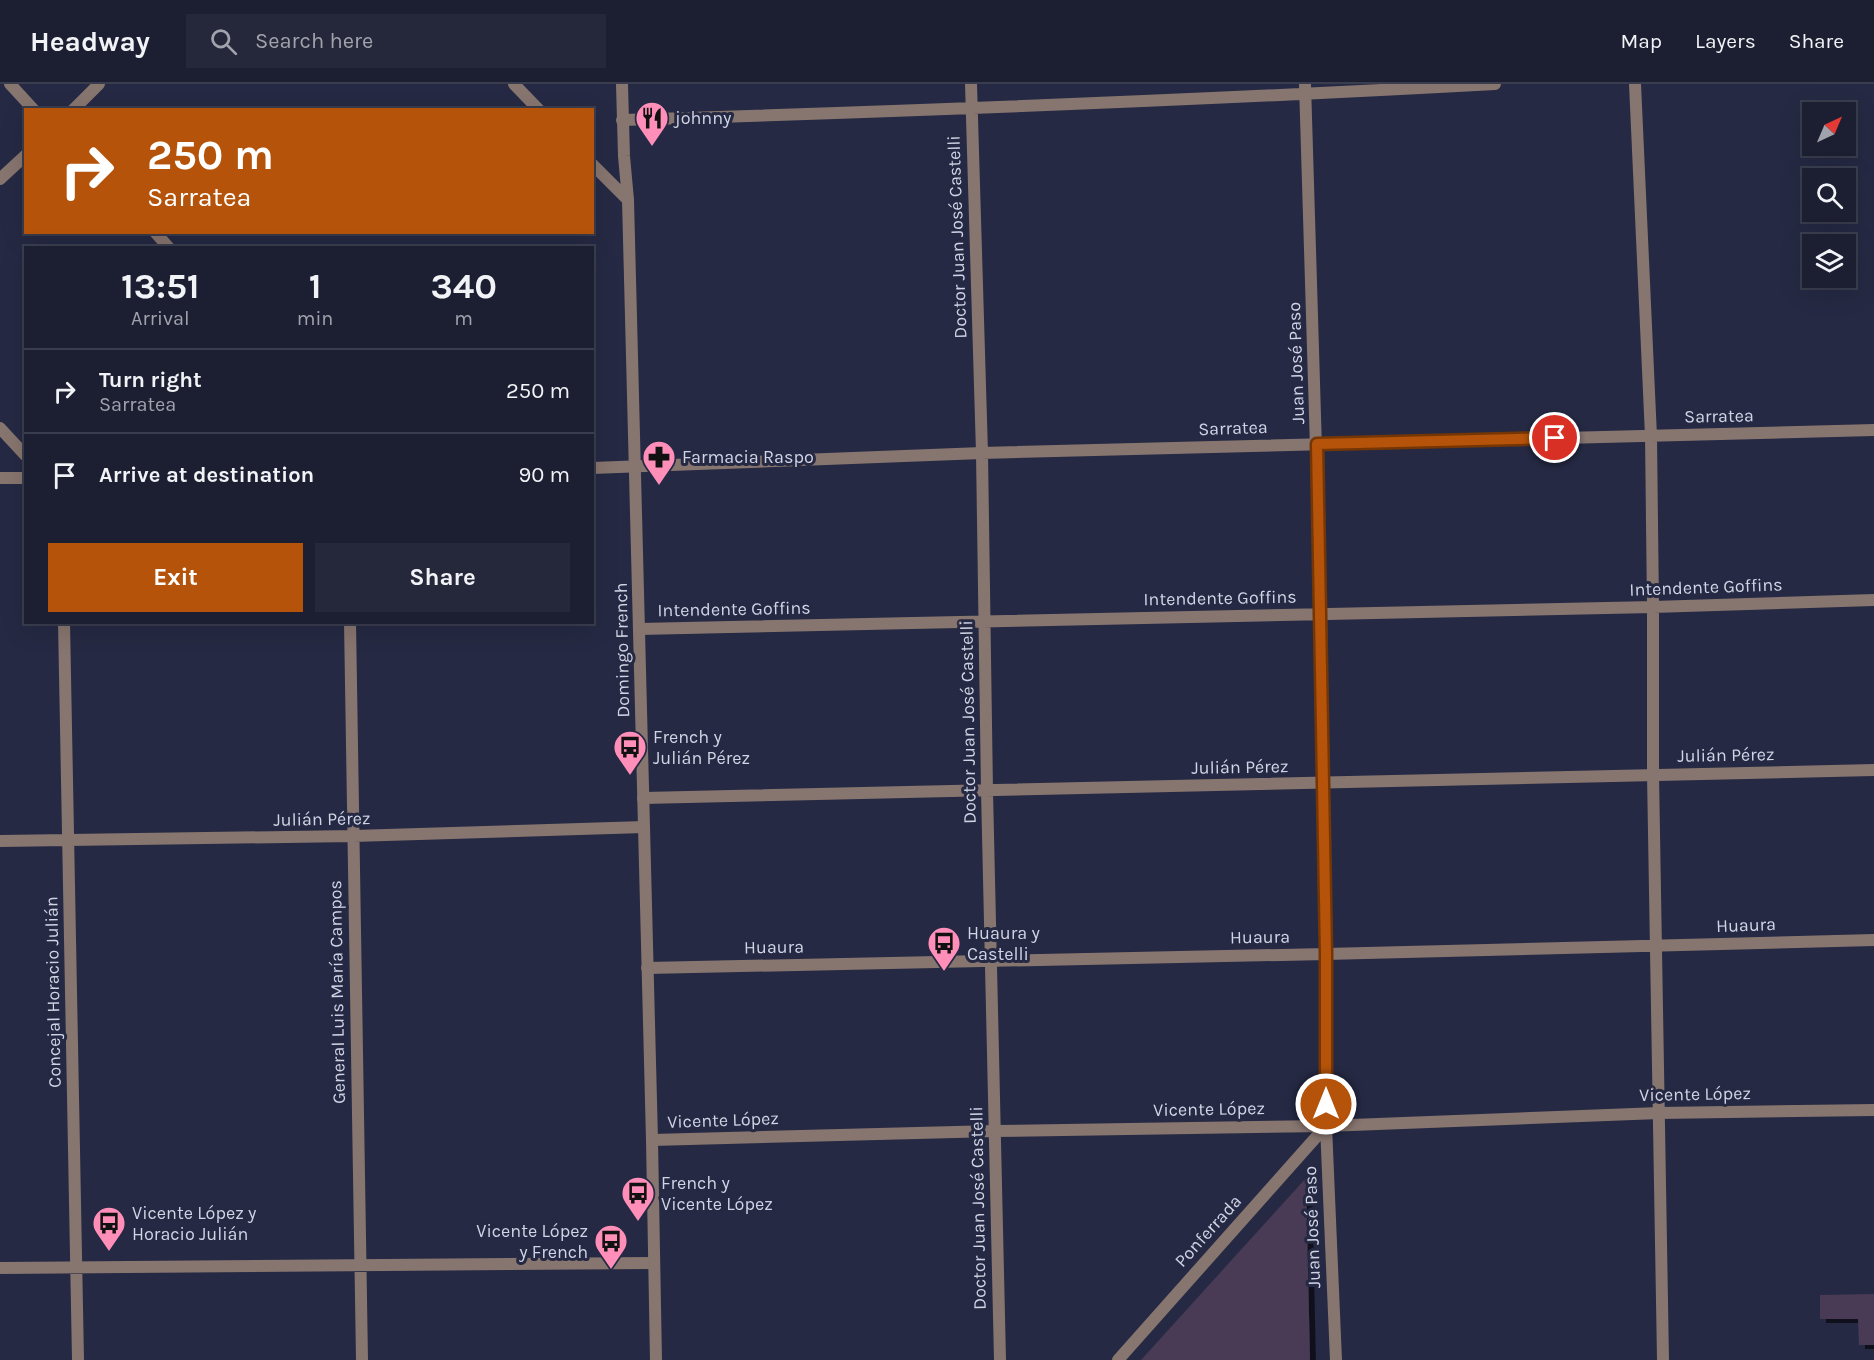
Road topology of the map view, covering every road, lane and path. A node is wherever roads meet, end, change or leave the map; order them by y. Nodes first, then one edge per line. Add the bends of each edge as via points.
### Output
1 (10, 84) edge
2 (99, 84) edge
3 (514, 84) edge
4 (622, 84) edge
5 (971, 84) edge
6 (1495, 84) edge
7 (1635, 84) edge
8 (1306, 89) edge
9 (32, 108) edge
10 (75, 108) edge
11 (537, 108) edge
12 (971, 109) junction
13 (622, 120) junction
14 (24, 157) edge
15 (594, 166) edge
16 (0, 179) edge
17 (628, 200) junction
18 (157, 234) edge
19 (167, 246) edge
20 (0, 428) edge
21 (1874, 430) edge
22 (1651, 436) junction
23 (1317, 444) junction
24 (982, 453) junction
25 (24, 454) edge
26 (635, 467) junction
27 (594, 468) edge
28 (0, 478) edge
29 (24, 478) edge
30 (1874, 600) edge
31 (1653, 607) junction
32 (1321, 614) junction
33 (984, 621) junction
34 (64, 624) edge
35 (350, 624) edge
36 (639, 629) junction
37 (1874, 770) edge
38 (1653, 774) junction
39 (1323, 783) junction
40 (987, 791) junction
41 (643, 798) junction
42 (644, 827) junction
43 (353, 836) junction
44 (68, 840) junction
45 (0, 841) edge
46 (1874, 940) edge
47 (1657, 946) junction
48 (1326, 954) junction
49 (990, 960) junction
50 (647, 968) junction
51 (1874, 1110) edge
52 (1659, 1113) junction
53 (1326, 1125) junction
54 (994, 1131) junction
55 (652, 1140) junction
56 (653, 1263) junction
57 (76, 1266) junction
58 (359, 1266) junction
59 (0, 1268) edge
60 (78, 1360) edge
61 (362, 1360) edge
62 (656, 1360) edge
63 (1000, 1360) edge
64 (1118, 1360) edge
65 (1336, 1360) edge
66 (1663, 1360) edge

1 - 9 street
2 - 10 street
3 - 11 street
4 - 13 street, Domingo French
5 - 12 street, Doctor Juan José Castelli
6 - 8 street
7 - 22 street
8 - 12 street
8 - 23 street, Juan José Paso
12 - 13 street
12 - 24 street, Doctor Juan José Castelli
13 - 17 street, Domingo French
14 - 16 street
15 - 17 street
17 - 26 street, Domingo French
18 - 19 street
20 - 25 street
21 - 22 street, Sarratea
22 - 23 street, Sarratea
22 - 31 street
23 - 24 street, Sarratea
23 - 32 street, Juan José Paso
24 - 26 street, Sarratea
24 - 33 street, Doctor Juan José Castelli
26 - 27 street, Sarratea
26 - 36 street, Domingo French
28 - 29 street
30 - 31 street, Intendente Goffins
31 - 32 street, Intendente Goffins
31 - 38 street
32 - 33 street, Intendente Goffins
32 - 39 street, Juan José Paso
33 - 36 street, Intendente Goffins
33 - 40 street, Doctor Juan José Castelli
34 - 44 street, Concejal Horacio Julián
35 - 43 street, General Luis María Campos
36 - 41 street, Domingo French
37 - 38 street, Julián Pérez
38 - 39 street, Julián Pérez
38 - 47 street
39 - 40 street, Julián Pérez
39 - 48 street, Juan José Paso
40 - 41 street, Julián Pérez
40 - 49 street, Doctor Juan José Castelli
41 - 42 street, Domingo French
42 - 43 street, Julián Pérez
42 - 50 street, Domingo French
43 - 44 street, Julián Pérez
43 - 58 street, General Luis María Campos
44 - 45 street, Julián Pérez
44 - 57 street, Concejal Horacio Julián
46 - 47 street, Huaura
47 - 48 street, Huaura
47 - 52 street
48 - 49 street, Huaura
48 - 53 street, Juan José Paso
49 - 50 street, Huaura
49 - 54 street, Doctor Juan José Castelli
50 - 55 street, Domingo French
51 - 52 street, Vicente López
52 - 53 street, Vicente López
52 - 66 street
53 - 54 street, Vicente López
53 - 64 street, Ponferrada
53 - 65 street, Juan José Paso
54 - 55 street, Vicente López
54 - 63 street, Doctor Juan José Castelli
55 - 56 street, Domingo French
56 - 58 street
56 - 62 street, Domingo French
57 - 58 street
57 - 59 street
57 - 60 street, Concejal Horacio Julián
58 - 61 street, General Luis María Campos

